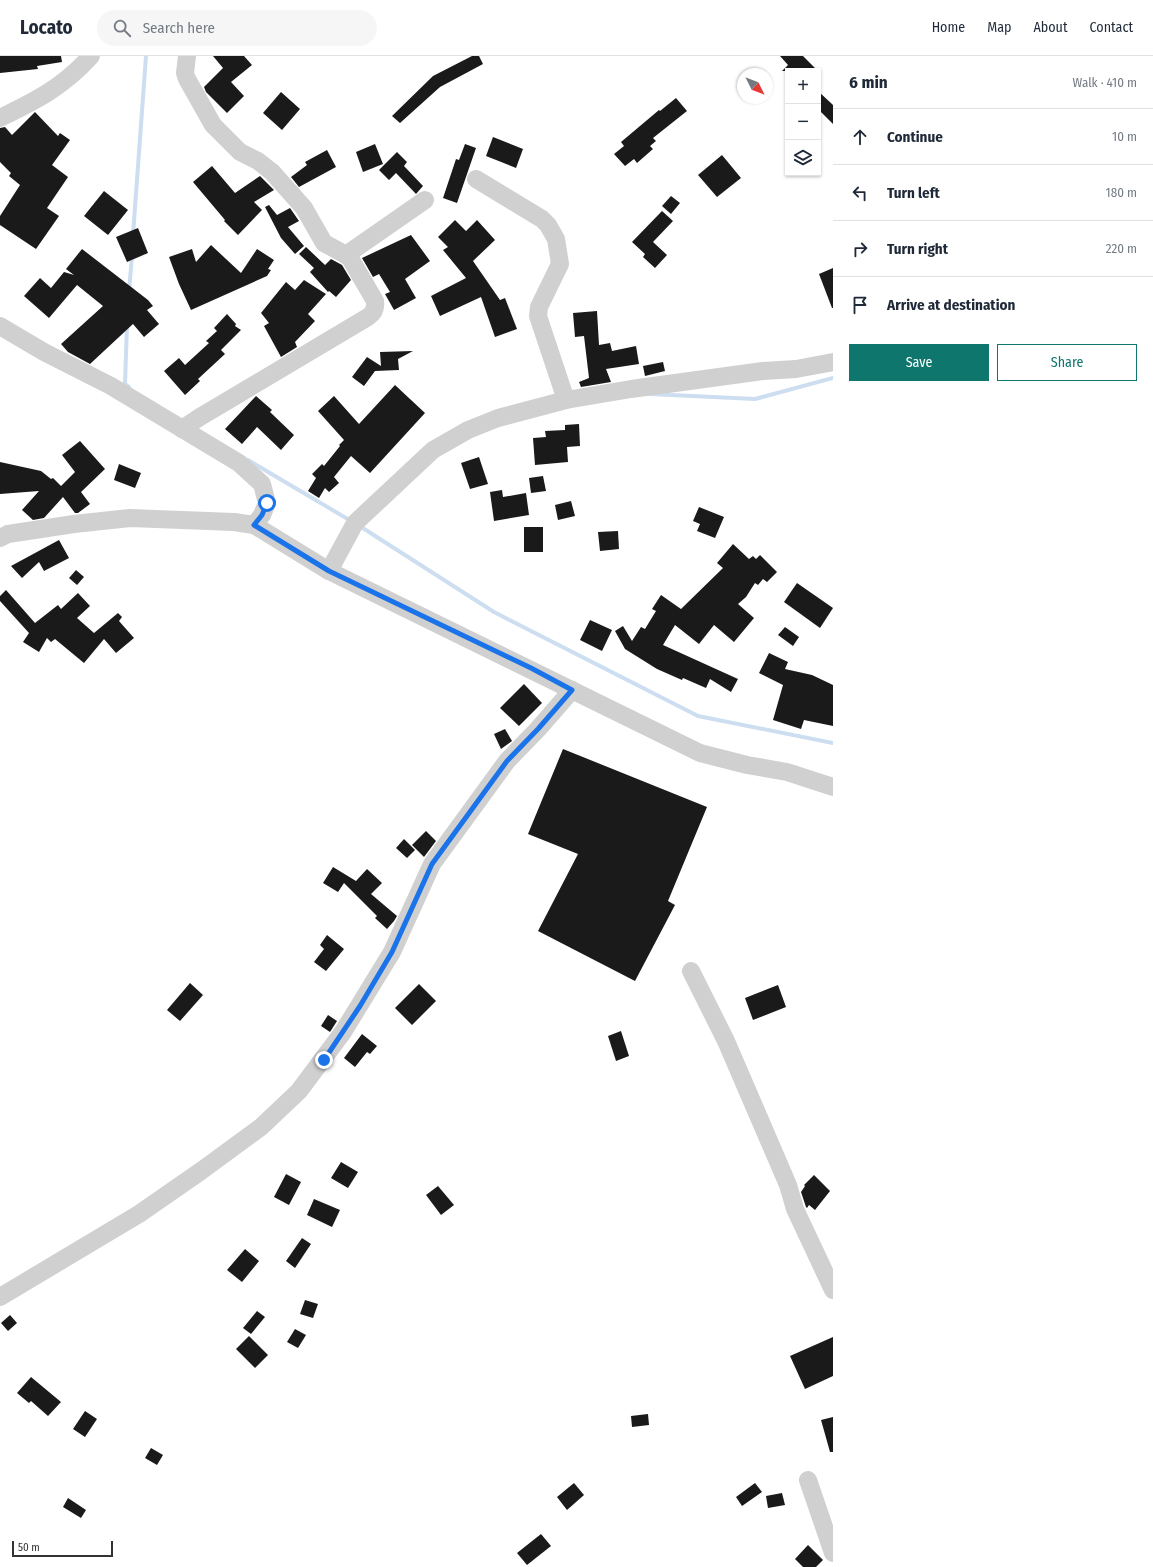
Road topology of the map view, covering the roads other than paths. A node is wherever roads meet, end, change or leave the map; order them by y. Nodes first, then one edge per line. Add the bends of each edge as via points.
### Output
1 (91, 56) edge
2 (187, 56) edge
3 (0, 118) edge
4 (476, 179) dead end
5 (425, 200) dead end
6 (346, 255) junction
7 (0, 326) edge
8 (833, 362) edge
9 (566, 400) junction
10 (182, 429) junction
11 (254, 525) junction
12 (0, 538) edge
13 (329, 571) junction
14 (572, 690) junction
15 (833, 787) edge
16 (691, 971) dead end
17 (833, 1290) edge
18 (0, 1297) edge
19 (808, 1480) dead end
20 (833, 1554) edge

1 - 3 street via 50,92
2 - 6 street via 187,79 213,125 240,152 272,172 304,208 324,243
4 - 9 street via 542,219 556,238 560,264 539,307 538,316
5 - 6 street
6 - 10 street via 375,301 372,314
7 - 10 street via 111,386
8 - 9 street
9 - 13 street via 498,418 468,430 433,450 355,523
10 - 11 street via 239,463 262,484 267,503
11 - 12 street via 130,518 8,534
11 - 13 street
13 - 14 street
14 - 15 street via 700,753 787,772
14 - 18 street via 507,761 432,864 392,952 343,1032 299,1091 261,1127 139,1214
16 - 17 street via 726,1041 788,1185 795,1209
19 - 20 street

